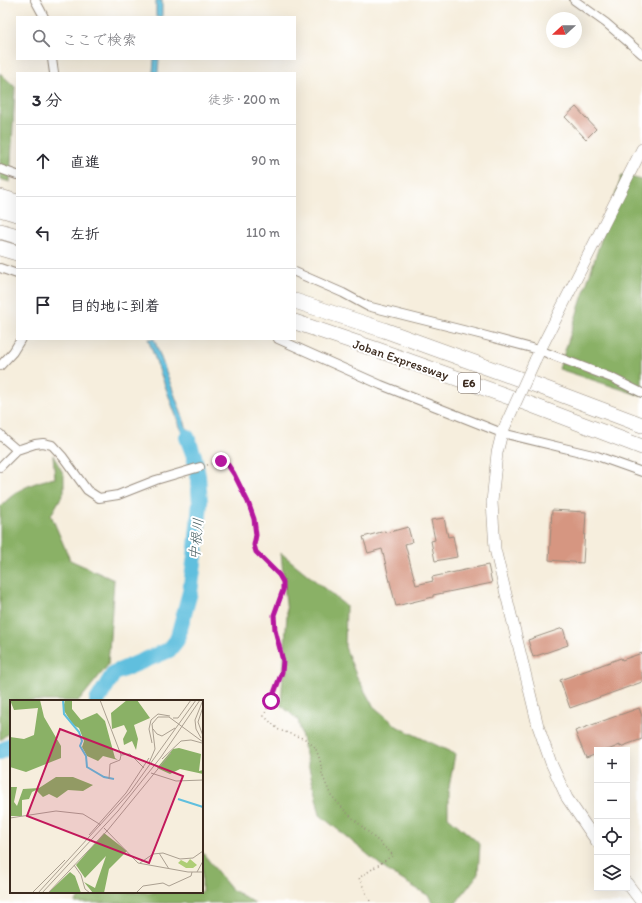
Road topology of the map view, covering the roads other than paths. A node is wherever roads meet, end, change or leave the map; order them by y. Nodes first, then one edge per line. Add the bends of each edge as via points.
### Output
1 (35, 0) edge
2 (574, 0) edge
3 (44, 16) edge
4 (642, 54) edge
5 (52, 60) edge
6 (54, 72) edge
7 (642, 149) edge
8 (0, 169) edge
9 (16, 175) edge
10 (0, 196) edge
11 (16, 202) edge
12 (0, 209) edge
13 (16, 214) edge
14 (0, 231) edge
15 (16, 236) edge
16 (0, 248) edge
17 (16, 252) edge
18 (0, 268) edge
19 (296, 272) edge
20 (16, 274) edge
21 (296, 301) edge
22 (296, 322) edge
23 (20, 340) edge
24 (280, 340) edge
25 (537, 355) junction
26 (0, 366) edge
27 (642, 393) edge
28 (642, 426) edge
29 (504, 428) junction
30 (0, 434) edge
31 (642, 447) edge
32 (17, 450) junction
33 (0, 467) edge
34 (196, 468) road end
35 (642, 472) edge
36 (594, 837) edge
37 (630, 887) edge
38 (642, 903) edge

1 - 3 street
2 - 4 street
5 - 6 street
7 - 25 street
8 - 9 street
10 - 11 highway
12 - 13 highway
14 - 15 highway
16 - 17 highway
18 - 20 street
19 - 25 street via 367,306 479,334
21 - 28 highway, Joban Expressway / E6 via 384,330
22 - 31 highway, Joban Expressway / E6
23 - 26 street
24 - 29 street via 381,385
25 - 27 street via 612,378
25 - 29 street, bridge
29 - 35 street
29 - 36 street via 497,453 492,502 495,549 538,726 551,764 568,798
30 - 32 street
32 - 33 street
32 - 34 street via 35,444 52,445 87,490 99,498 118,495
37 - 38 street

